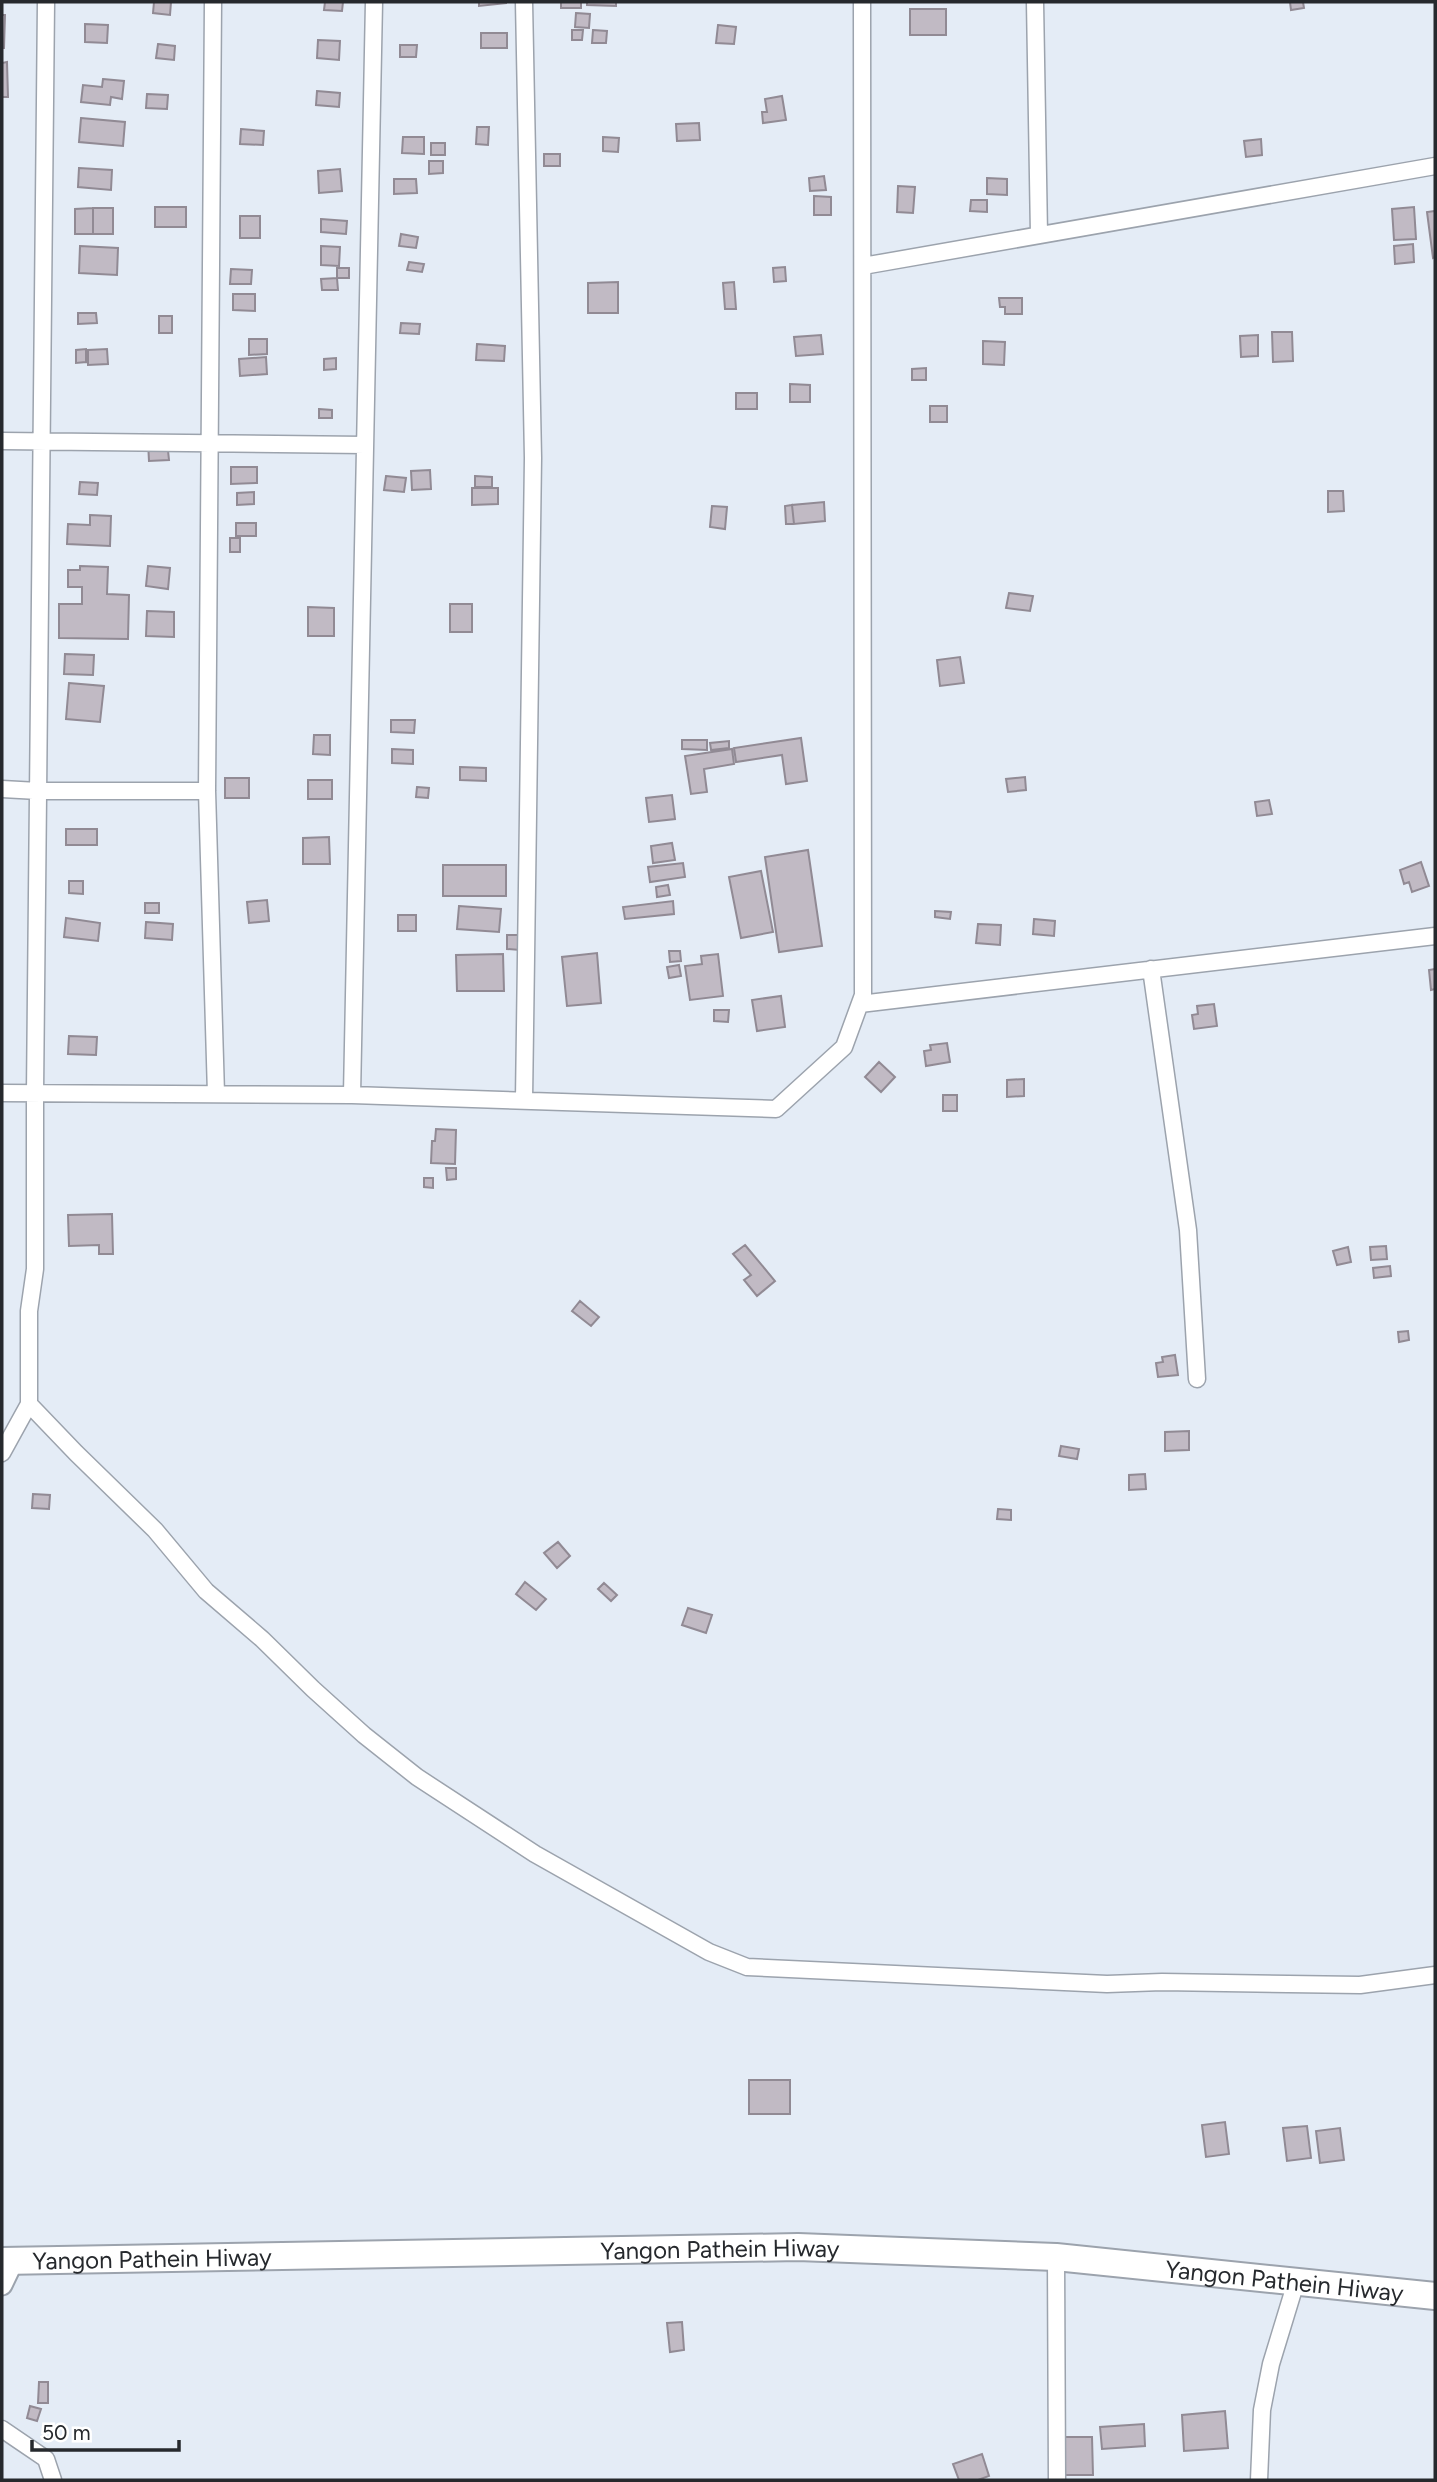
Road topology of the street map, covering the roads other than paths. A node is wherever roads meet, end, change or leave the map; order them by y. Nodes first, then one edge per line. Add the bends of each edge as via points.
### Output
1 (46, 2) edge
2 (212, 2) edge
3 (374, 2) edge
4 (524, 2) edge
5 (862, 2) edge
6 (1035, 2) edge
7 (1435, 166) edge
8 (1039, 235) junction
9 (863, 265) junction
10 (2, 441) edge
11 (42, 441) junction
12 (210, 442) junction
13 (365, 445) junction
14 (2, 789) edge
15 (38, 791) junction
16 (207, 791) junction
17 (1435, 936) edge
18 (1151, 970) junction
19 (860, 1004) junction
20 (2, 1093) edge
21 (35, 1093) junction
22 (216, 1094) junction
23 (352, 1095) junction
24 (524, 1101) junction
25 (1197, 1379) dead end
26 (29, 1404) junction
27 (2, 1453) edge
28 (1435, 1975) edge
29 (1056, 2257) junction
30 (8, 2261) edge
31 (1296, 2282) junction
32 (2, 2285) edge
33 (1435, 2296) edge
34 (2, 2428) edge
35 (53, 2480) edge
36 (1057, 2480) edge
37 (1259, 2480) edge

1 - 11 street
2 - 12 street
3 - 13 street
4 - 24 street via 533,458
5 - 9 street
6 - 8 street
7 - 8 street
8 - 9 street
9 - 19 street
10 - 11 street
11 - 12 street
11 - 15 street
12 - 13 street
12 - 16 street
13 - 23 street
14 - 15 street
15 - 16 street
15 - 21 street
16 - 22 street
17 - 18 street
18 - 19 street
18 - 25 street via 1188,1230
19 - 24 street via 844,1047 776,1109
20 - 21 street
21 - 22 street
21 - 26 street
22 - 23 street
23 - 24 street
26 - 27 street
26 - 28 street via 155,1530 206,1591 364,1735 417,1777 535,1854 709,1952 747,1967 1107,1984 1360,1984
29 - 30 highway, Yangon Pathein Hiway via 798,2247
29 - 31 highway, Yangon Pathein Hiway
29 - 36 street
30 - 32 street
31 - 33 highway, Yangon Pathein Hiway
31 - 37 street via 1262,2410
34 - 35 street via 46,2459

